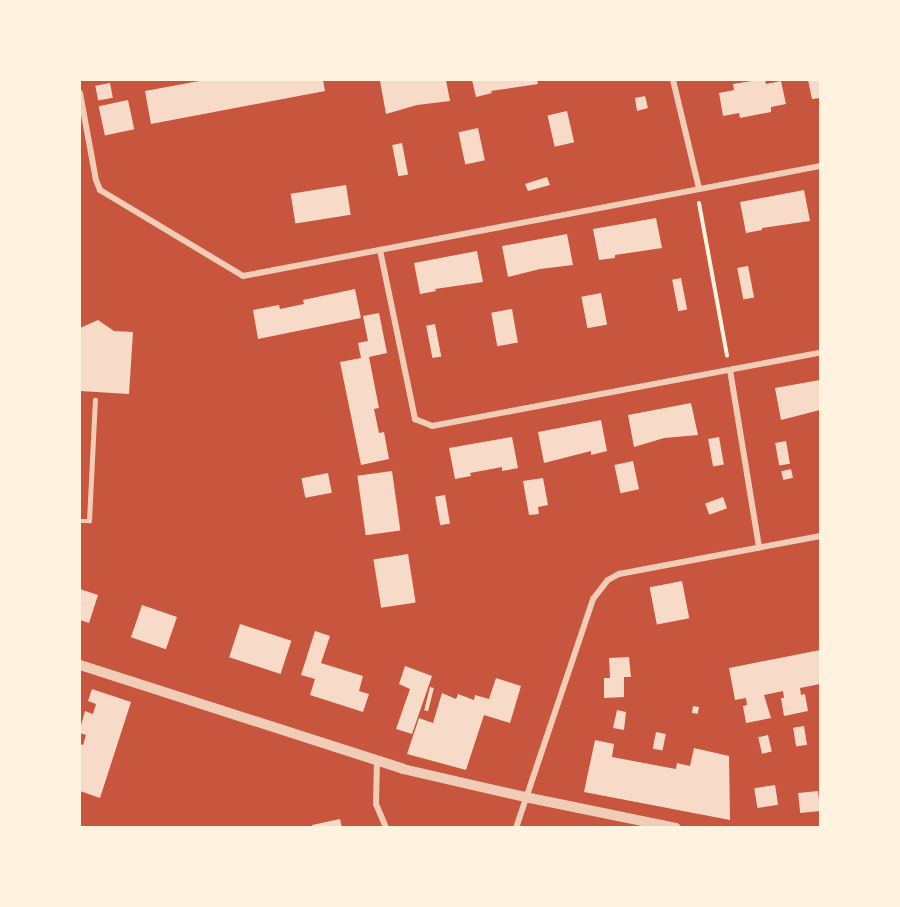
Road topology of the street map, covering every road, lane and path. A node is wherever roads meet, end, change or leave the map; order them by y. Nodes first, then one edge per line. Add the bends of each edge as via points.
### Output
1 (673, 80) edge
2 (80, 93) edge
3 (820, 166) edge
4 (699, 189) junction
5 (380, 250) junction
6 (820, 353) edge
7 (730, 370) junction
8 (95, 400) dead end
9 (80, 520) edge
10 (820, 536) edge
11 (759, 548) junction
12 (80, 664) edge
13 (376, 760) junction
14 (525, 797) junction
15 (386, 828) edge
16 (516, 828) edge
17 (676, 828) edge

1 - 4 street
2 - 5 street via 100,190 243,276
3 - 4 street
4 - 5 street
4 - 7 path via 698,211
5 - 7 street via 415,419 432,426
6 - 7 street
7 - 11 street
8 - 9 lane via 89,521
10 - 11 street
11 - 14 street via 619,574 598,589
12 - 13 street
13 - 14 street
13 - 15 street via 376,804
14 - 16 street
14 - 17 street

